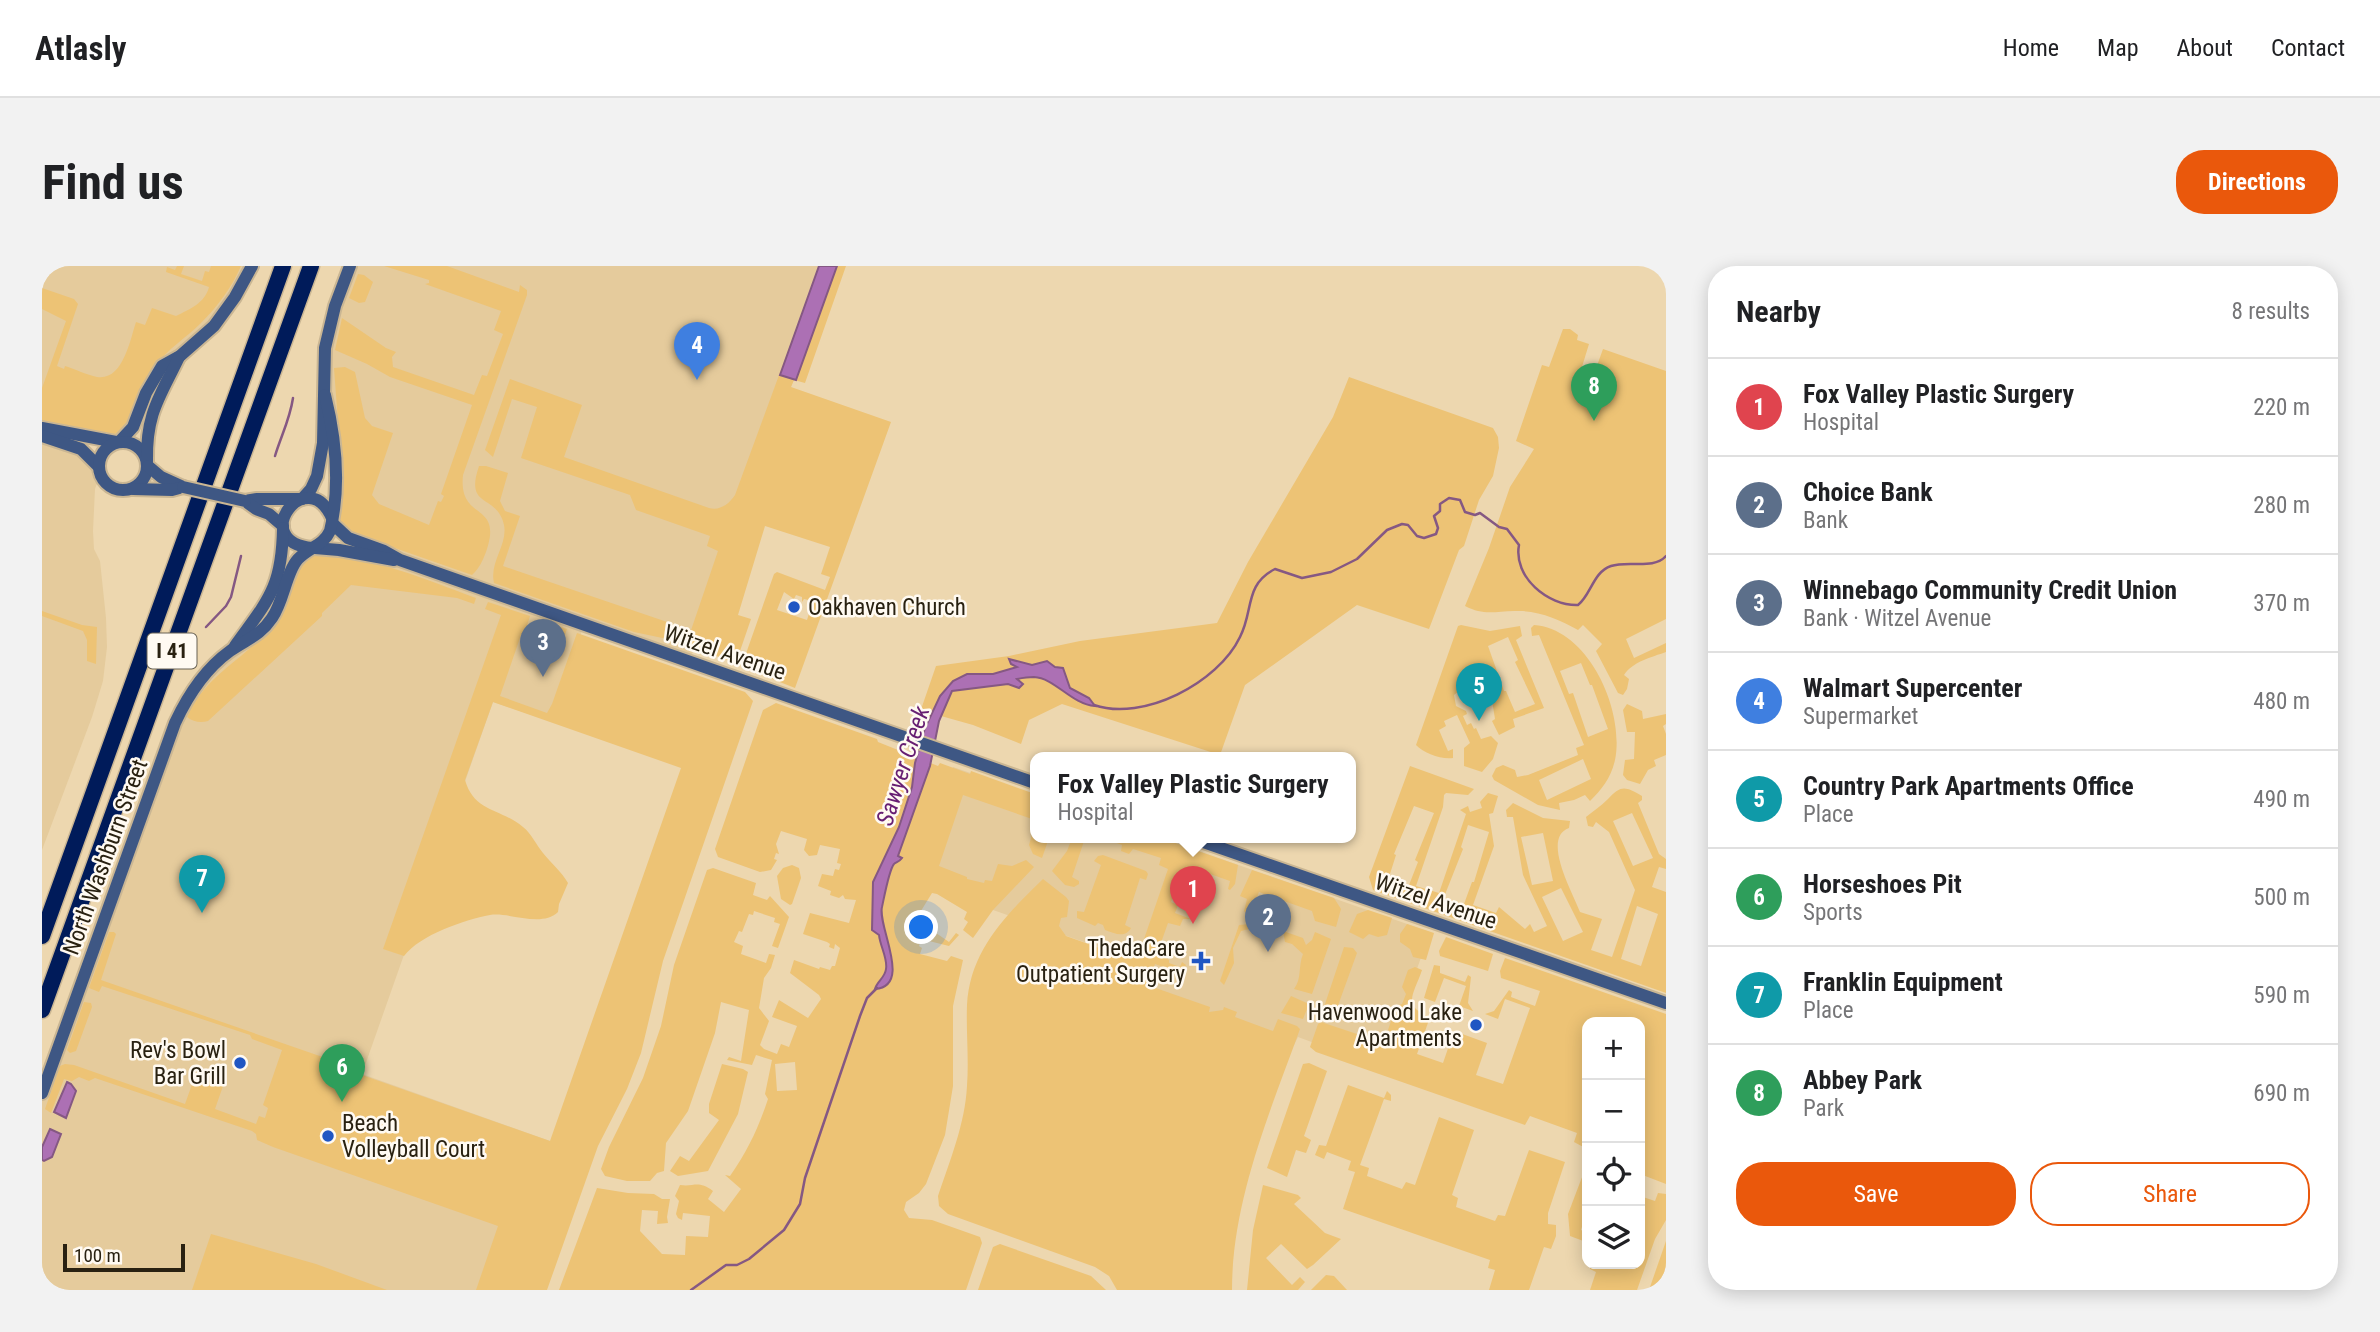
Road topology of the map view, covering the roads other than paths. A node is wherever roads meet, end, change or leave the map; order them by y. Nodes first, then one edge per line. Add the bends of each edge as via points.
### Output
1 (252, 266) edge
2 (283, 266) edge
3 (311, 266) edge
4 (350, 266) edge
5 (180, 356) junction
6 (325, 395) junction
7 (42, 428) edge
8 (42, 436) edge
9 (118, 442) junction
10 (147, 463) junction
11 (99, 467) junction
12 (183, 487) junction
13 (133, 489) junction
14 (300, 499) junction
15 (245, 502) junction
16 (332, 520) junction
17 (283, 527) junction
18 (313, 548) junction
19 (400, 560) junction
20 (232, 649) junction
21 (1030, 781) edge
22 (1206, 843) edge
23 (42, 936) edge
24 (1666, 1003) edge
25 (42, 1010) edge
26 (42, 1093) edge

1 - 5 main road via 225,312
2 - 23 highway, I 41
3 - 25 highway, I 41
4 - 6 main road via 328,330
5 - 9 main road via 162,366 133,428
5 - 10 main road via 152,410
6 - 14 main road via 317,476
6 - 16 main road via 336,464
7 - 9 main road
8 - 11 main road via 80,450
9 - 10 main road via 133,444
9 - 11 main road via 102,453
10 - 12 main road via 161,477
10 - 13 main road
11 - 13 main road via 110,486
12 - 13 main road via 172,491
12 - 15 main road, bridge
14 - 15 main road
14 - 16 main road via 319,502
14 - 17 main road via 288,507
15 - 17 main road
16 - 18 main road via 328,535
16 - 19 main road, Witzel Avenue via 348,538
17 - 18 main road via 293,543
17 - 20 main road, North Washburn Street via 281,563 273,590
18 - 19 main road, Witzel Avenue
18 - 20 main road, North Washburn Street via 294,565 272,619 252,639
19 - 21 main road, Witzel Avenue
20 - 26 main road, North Washburn Street via 192,691 175,723
22 - 24 main road, Witzel Avenue

